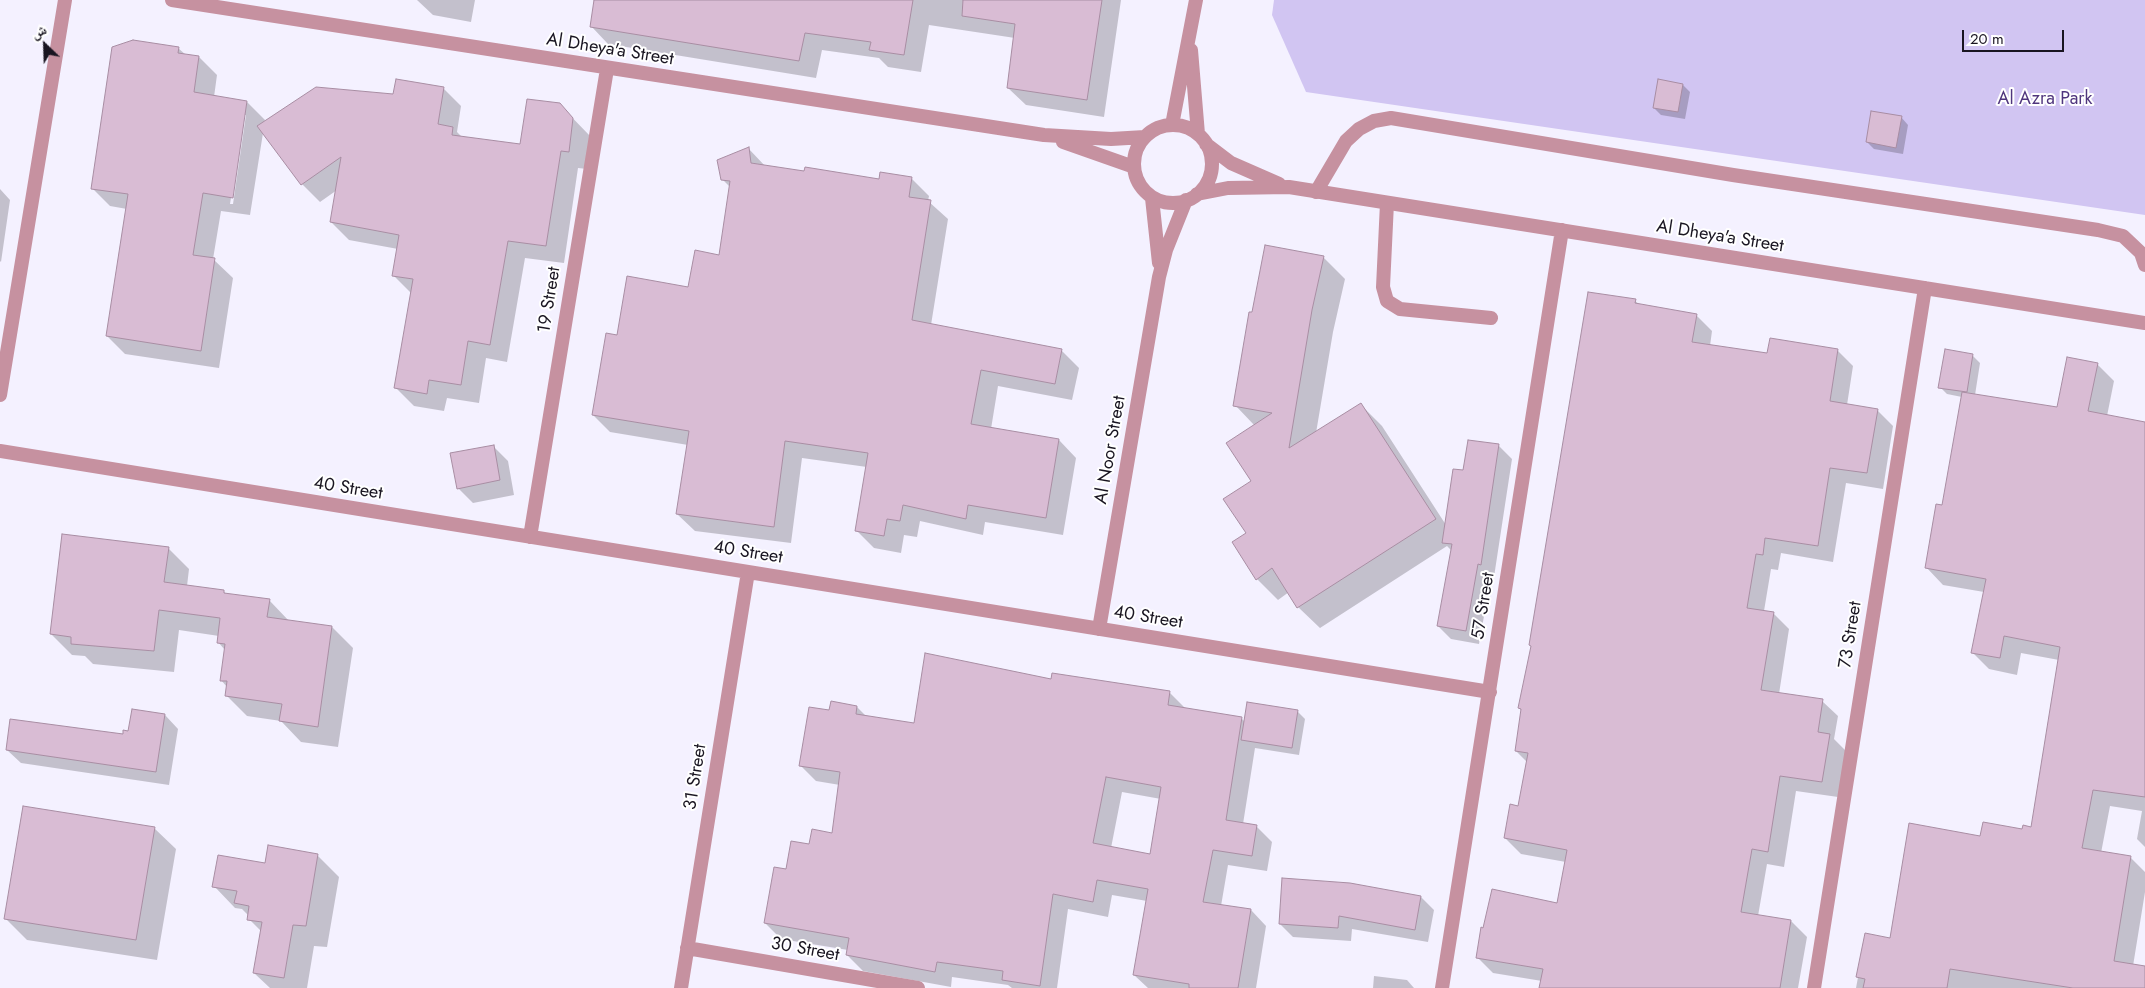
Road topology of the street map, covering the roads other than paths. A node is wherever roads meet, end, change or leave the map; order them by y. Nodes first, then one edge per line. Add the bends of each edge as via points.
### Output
1 (65, 0) edge
2 (172, 0) edge
3 (1196, 0) edge
4 (1190, 37) junction
5 (608, 69) junction
6 (1172, 125) junction
7 (1044, 135) junction
8 (1145, 136) junction
9 (1202, 139) junction
10 (1134, 167) junction
11 (1289, 187) junction
12 (1316, 192) junction
13 (1192, 197) junction
14 (1152, 198) junction
15 (1387, 203) junction
16 (1562, 230) junction
17 (2145, 265) edge
18 (1160, 277) junction
19 (1925, 288) junction
20 (1492, 318) dead end
21 (2145, 324) edge
22 (0, 395) edge
23 (0, 451) edge
24 (530, 537) junction
25 (748, 572) junction
26 (1099, 629) junction
27 (1490, 692) junction
28 (687, 948) junction
29 (681, 988) edge
30 (918, 988) edge
31 (1442, 988) edge
32 (1814, 988) edge

1 - 22 street
2 - 5 street, Al Dheya'a Street
3 - 4 street
4 - 6 street
4 - 9 street
5 - 7 street, Al Dheya'a Street
5 - 24 street, 19 Street
6 - 8 street via 1162,126
6 - 9 street via 1186,128
7 - 8 street, Al Dheya'a Street via 1111,139
7 - 10 street, Al Dheya'a Street
8 - 10 street via 1138,146
9 - 11 street, Al Dheya'a Street via 1231,163
9 - 13 street via 1211,157 1211,171 1206,183
10 - 14 street via 1137,179
11 - 12 street, Al Dheya'a Street
11 - 13 street, Al Dheya'a Street via 1228,188
12 - 15 street, Al Dheya'a Street
12 - 17 street via 1346,141 1358,129 1374,121 1391,118 1733,175 2098,230 2122,236 2141,253
13 - 14 street via 1175,203
13 - 18 street, Al Noor Street via 1166,250
14 - 18 street, Al Noor Street
15 - 16 street, Al Dheya'a Street
15 - 20 street via 1383,287 1387,301 1400,309
16 - 19 street, Al Dheya'a Street
16 - 27 street, 57 Street
18 - 26 street, Al Noor Street
19 - 21 street, Al Dheya'a Street
19 - 32 street, 73 Street
23 - 24 street, 40 Street
24 - 25 street, 40 Street
25 - 26 street, 40 Street
25 - 28 street, 31 Street
26 - 27 street, 40 Street
27 - 31 street, 57 Street
28 - 29 street, 31 Street
28 - 30 street, 30 Street

